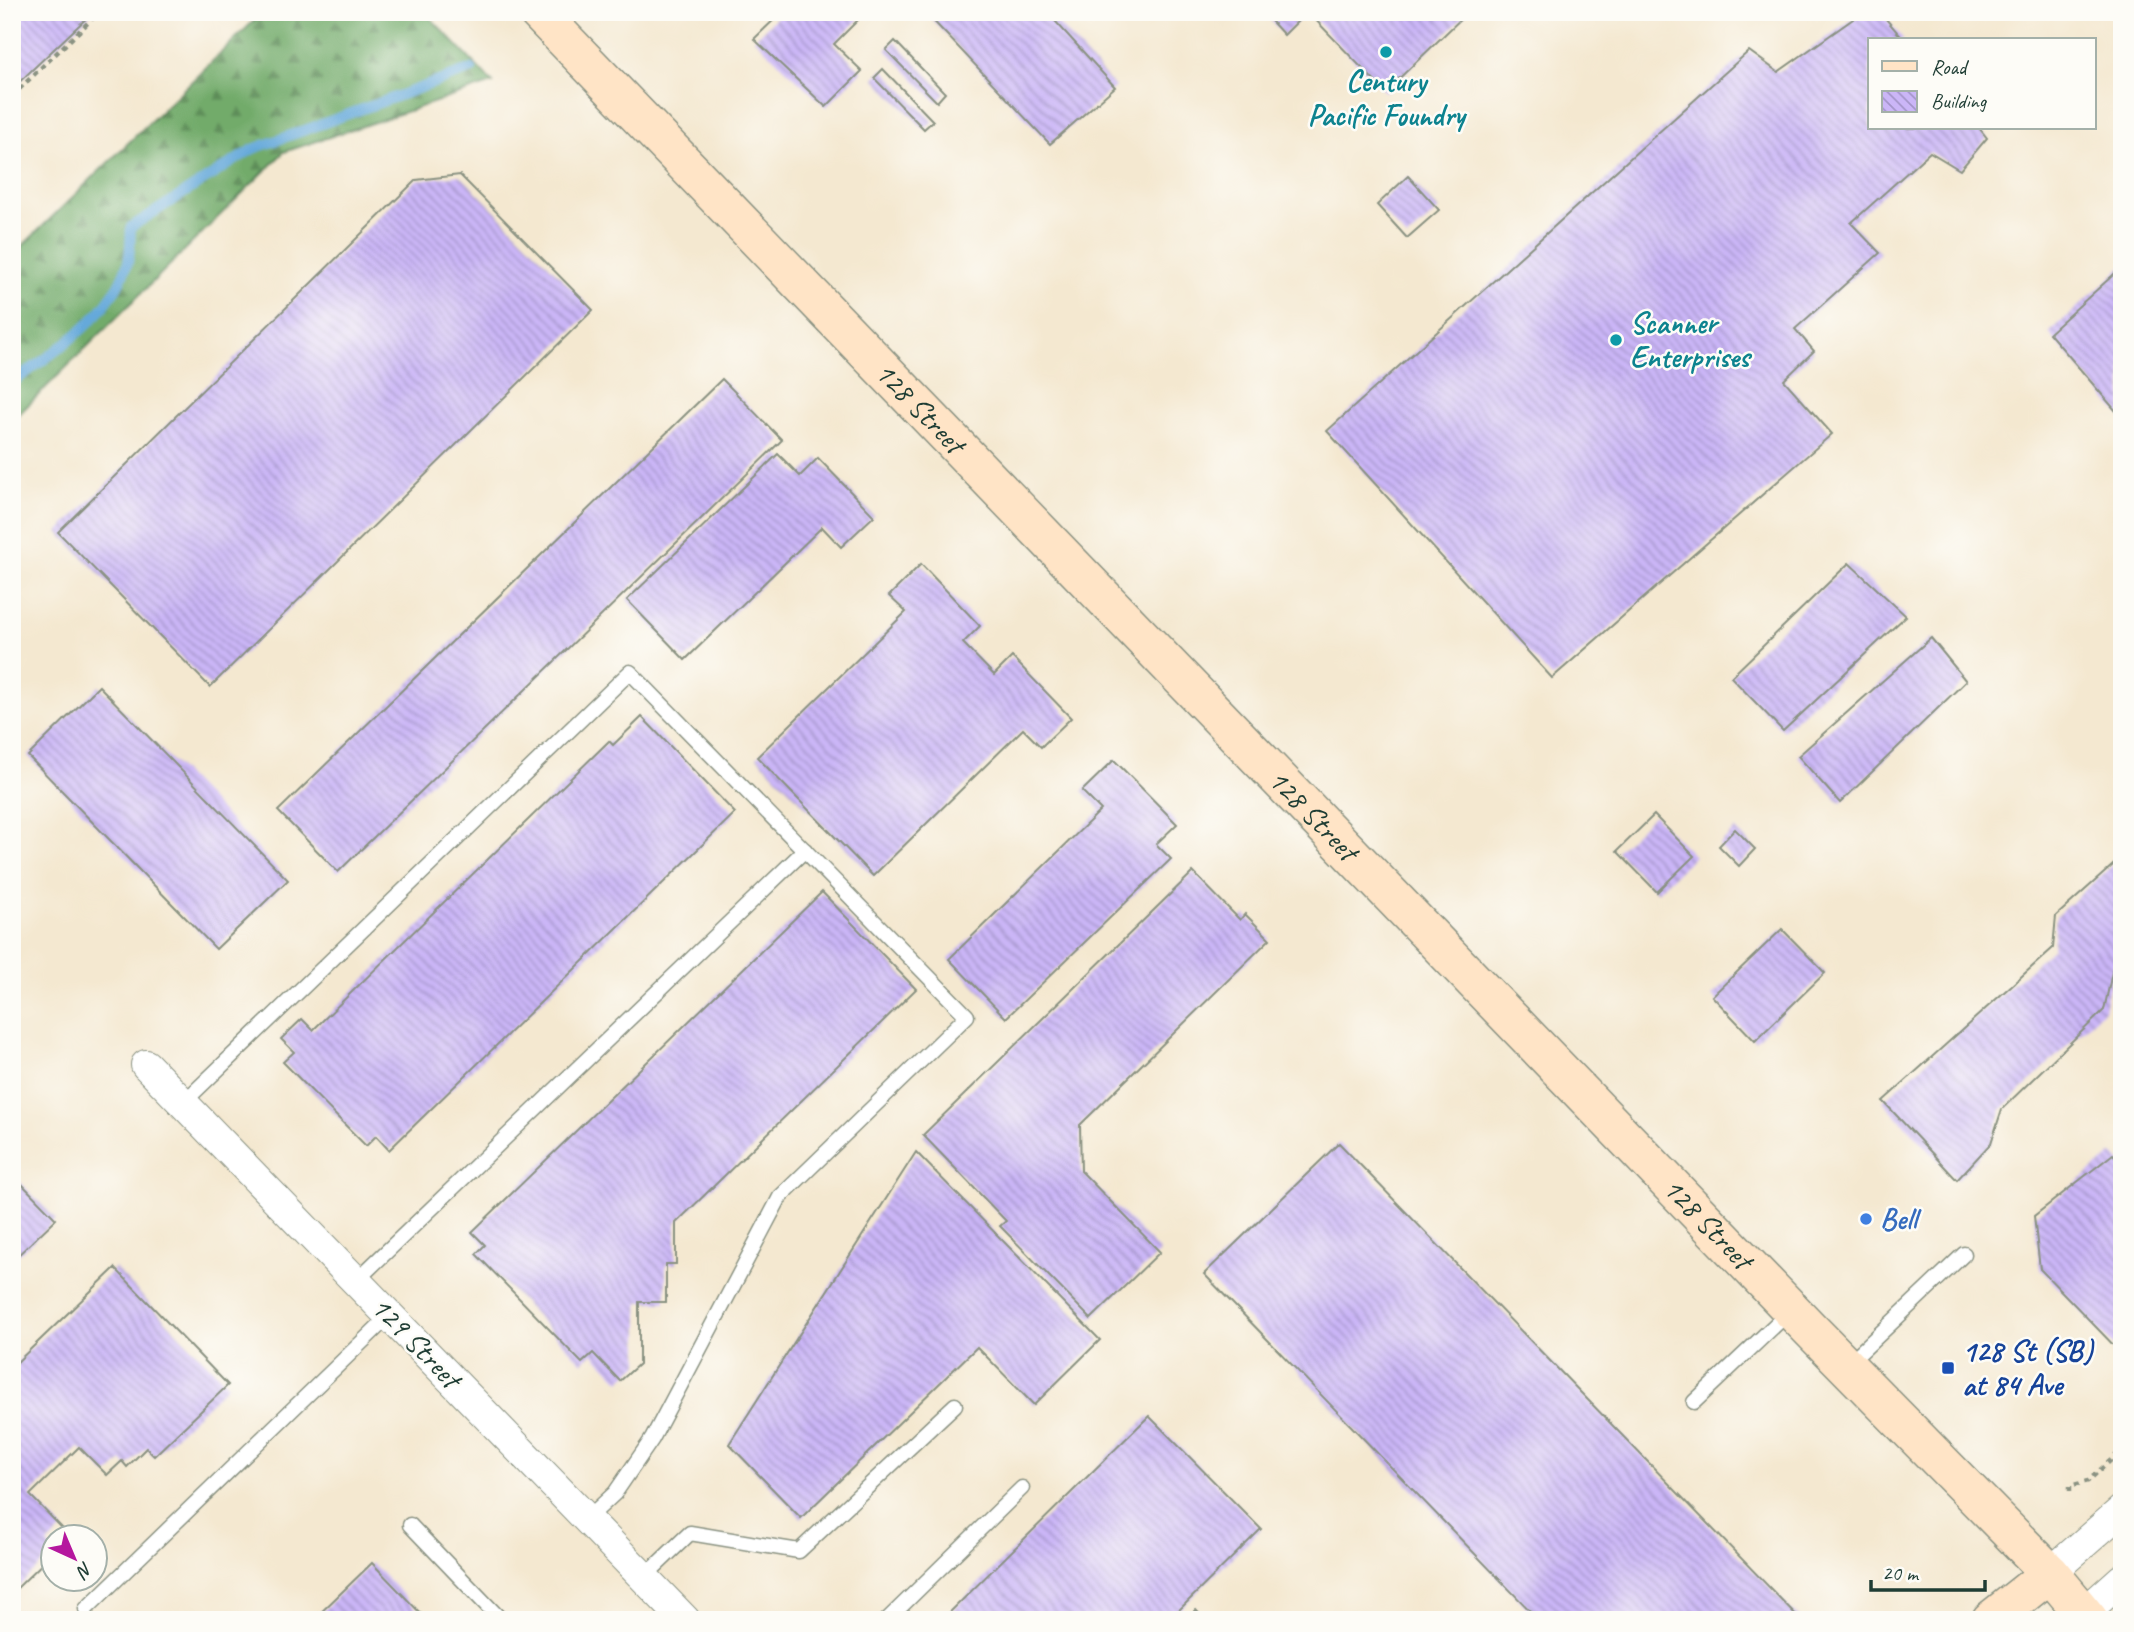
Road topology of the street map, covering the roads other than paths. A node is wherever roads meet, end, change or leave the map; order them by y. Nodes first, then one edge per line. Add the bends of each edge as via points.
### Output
1 (538, 12) edge
2 (805, 850) junction
3 (146, 1065) dead end
4 (183, 1103) junction
5 (1964, 1254) dead end
6 (356, 1281) junction
7 (1791, 1310) junction
8 (390, 1315) junction
9 (1846, 1366) junction
10 (1695, 1402) dead end
11 (955, 1405) dead end
12 (1022, 1488) dead end
13 (2122, 1510) edge
14 (587, 1519) junction
15 (410, 1525) dead end
16 (2050, 1573) junction
17 (644, 1577) junction
18 (2122, 1580) edge
19 (86, 1609) dead end
20 (2083, 1618) edge
21 (501, 1620) edge
22 (685, 1620) edge
23 (887, 1620) edge
24 (1991, 1620) edge

1 - 7 main road, 128 Street
2 - 4 lane via 630,672
2 - 6 lane
2 - 14 lane via 967,1016 780,1197 652,1440 615,1493
3 - 4 street, 129 Street
4 - 6 street, 129 Street
5 - 9 lane
6 - 8 street, 129 Street
7 - 9 main road, 128 Street
7 - 10 lane
8 - 14 street, 129 Street
8 - 19 lane
9 - 16 main road, 128 Street
11 - 17 lane via 799,1552 690,1534
12 - 23 lane
13 - 16 street
14 - 17 street, 129 Street
15 - 21 lane
16 - 20 main road, 128 Street
16 - 24 main road
17 - 22 street, 129 Street
18 - 20 street

